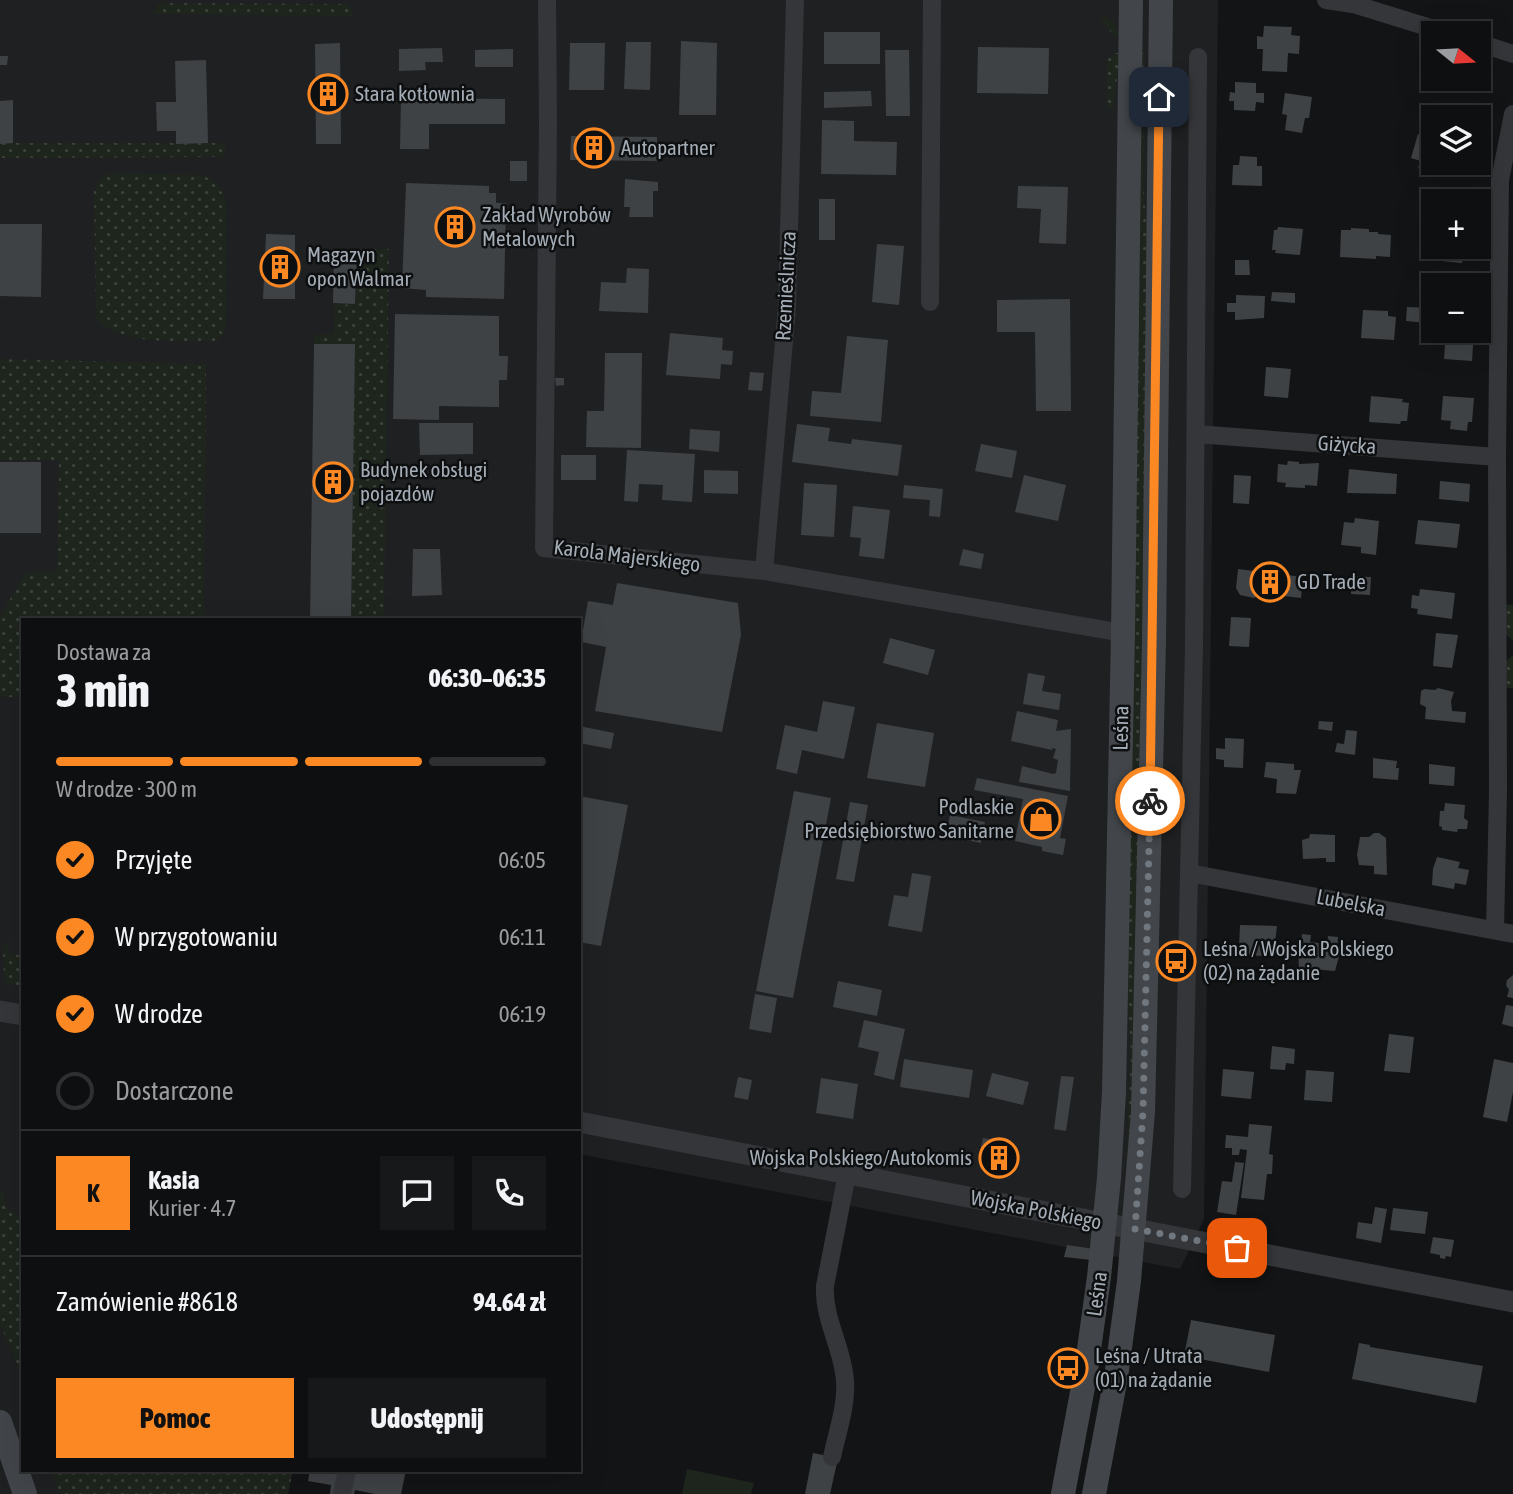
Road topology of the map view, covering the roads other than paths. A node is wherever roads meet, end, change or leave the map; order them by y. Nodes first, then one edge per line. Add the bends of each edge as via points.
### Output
1 (547, 0) edge
2 (795, 0) edge
3 (932, 0) edge
4 (1131, 0) edge
5 (1161, 0) edge
6 (1326, 0) edge
7 (1421, 25) edge
8 (1491, 47) edge
9 (1513, 54) edge
10 (1198, 57) dead end
11 (1513, 114) edge
12 (930, 302) dead end
13 (1506, 320) edge
14 (1196, 434) junction
15 (1497, 457) junction
16 (1506, 482) edge
17 (764, 571) junction
18 (1124, 633) junction
19 (1505, 647) edge
20 (1506, 792) edge
21 (1189, 873) junction
22 (1495, 930) junction
23 (1513, 934) edge
24 (0, 1011) edge
25 (21, 1015) edge
26 (581, 1122) edge
27 (847, 1174) junction
28 (1182, 1189) dead end
29 (1105, 1224) junction
30 (1135, 1229) junction
31 (1513, 1302) edge
32 (0, 1422) edge
33 (832, 1457) dead end
34 (347, 1472) edge
35 (1096, 1483) edge
36 (25, 1494) edge
37 (342, 1494) edge
38 (1063, 1494) edge

1 - 17 street, Karola Majerskiego via 544,548
2 - 17 street, Rzemieślnicza via 787,307
3 - 12 street
4 - 18 main road, Leśna
5 - 30 main road, Leśna via 1152,725 1145,1045
6 - 7 street
8 - 9 street
10 - 14 street
11 - 13 street via 1500,180
13 - 15 street
14 - 15 street, Giżycka
14 - 21 street
15 - 16 street
16 - 19 street
17 - 18 street, Karola Majerskiego
18 - 29 main road, Leśna via 1114,1092
19 - 20 street
20 - 22 street
21 - 22 street, Lubelska
21 - 28 street
22 - 23 street, Lubelska
24 - 25 street
26 - 27 street, Wojska Polskiego
27 - 29 street, Wojska Polskiego
27 - 33 street via 824,1303 846,1392
29 - 30 street, Wojska Polskiego
29 - 38 main road, Leśna via 1086,1371
30 - 31 street, Wojska Polskiego
30 - 35 main road, Leśna via 1116,1377
32 - 36 main road
34 - 37 street

